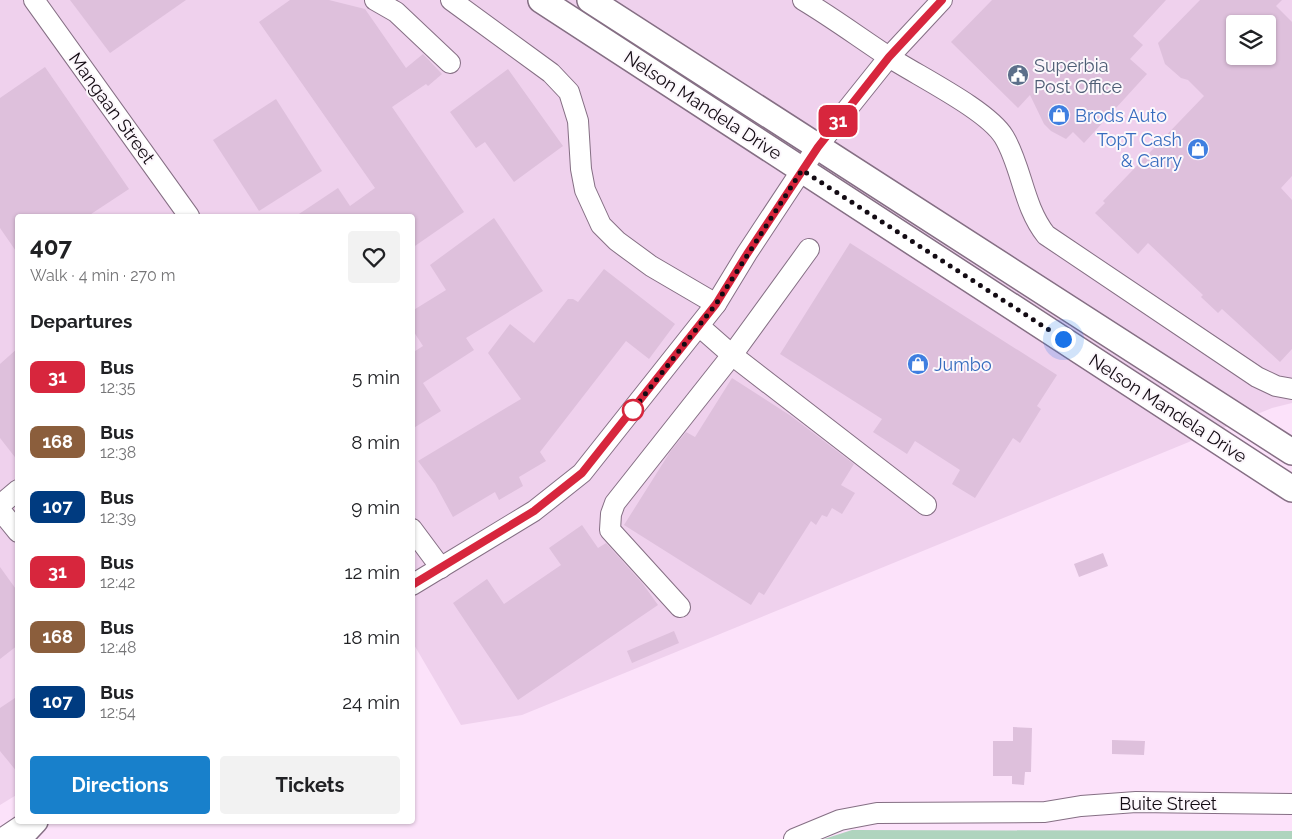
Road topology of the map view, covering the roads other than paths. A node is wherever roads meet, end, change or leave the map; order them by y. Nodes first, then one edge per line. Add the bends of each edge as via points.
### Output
1 (34, 0) edge
2 (375, 0) edge
3 (451, 0) edge
4 (541, 0) edge
5 (590, 0) edge
6 (803, 0) edge
7 (942, 0) edge
8 (889, 57) junction
9 (450, 63) dead end
10 (818, 147) junction
11 (802, 170) junction
12 (188, 214) edge
13 (809, 249) dead end
14 (716, 304) junction
15 (699, 326) junction
16 (732, 355) junction
17 (1292, 389) edge
18 (1292, 452) edge
19 (1292, 489) edge
20 (15, 492) edge
21 (0, 505) edge
22 (926, 505) dead end
23 (0, 510) edge
24 (15, 528) edge
25 (415, 533) edge
26 (441, 568) junction
27 (415, 583) edge
28 (680, 607) dead end
29 (1292, 804) edge
30 (24, 824) edge
31 (32, 824) edge
32 (1, 839) edge
33 (18, 839) edge
34 (794, 839) edge

1 - 12 street, Mangaan Street
2 - 9 street via 396,12
3 - 14 street via 551,73 568,92 578,121 585,190 601,224 617,241 651,266
4 - 11 main road, Nelson Mandela Drive
5 - 10 main road, Nelson Mandela Drive
6 - 8 street
7 - 8 street
8 - 10 street
8 - 17 street via 995,125 1004,137 1034,216 1046,235 1257,377
10 - 11 street
10 - 18 main road, Nelson Mandela Drive
11 - 14 street
11 - 19 main road, Nelson Mandela Drive
13 - 16 street
14 - 15 street
15 - 16 street
15 - 26 street via 582,473 534,511
16 - 22 street
16 - 28 street via 615,503 611,514 610,530
20 - 21 street
23 - 24 street
25 - 26 street
26 - 27 street
29 - 34 street, Buite Street via 1136,802 1045,812 877,813 840,820
30 - 32 street
31 - 33 main road

